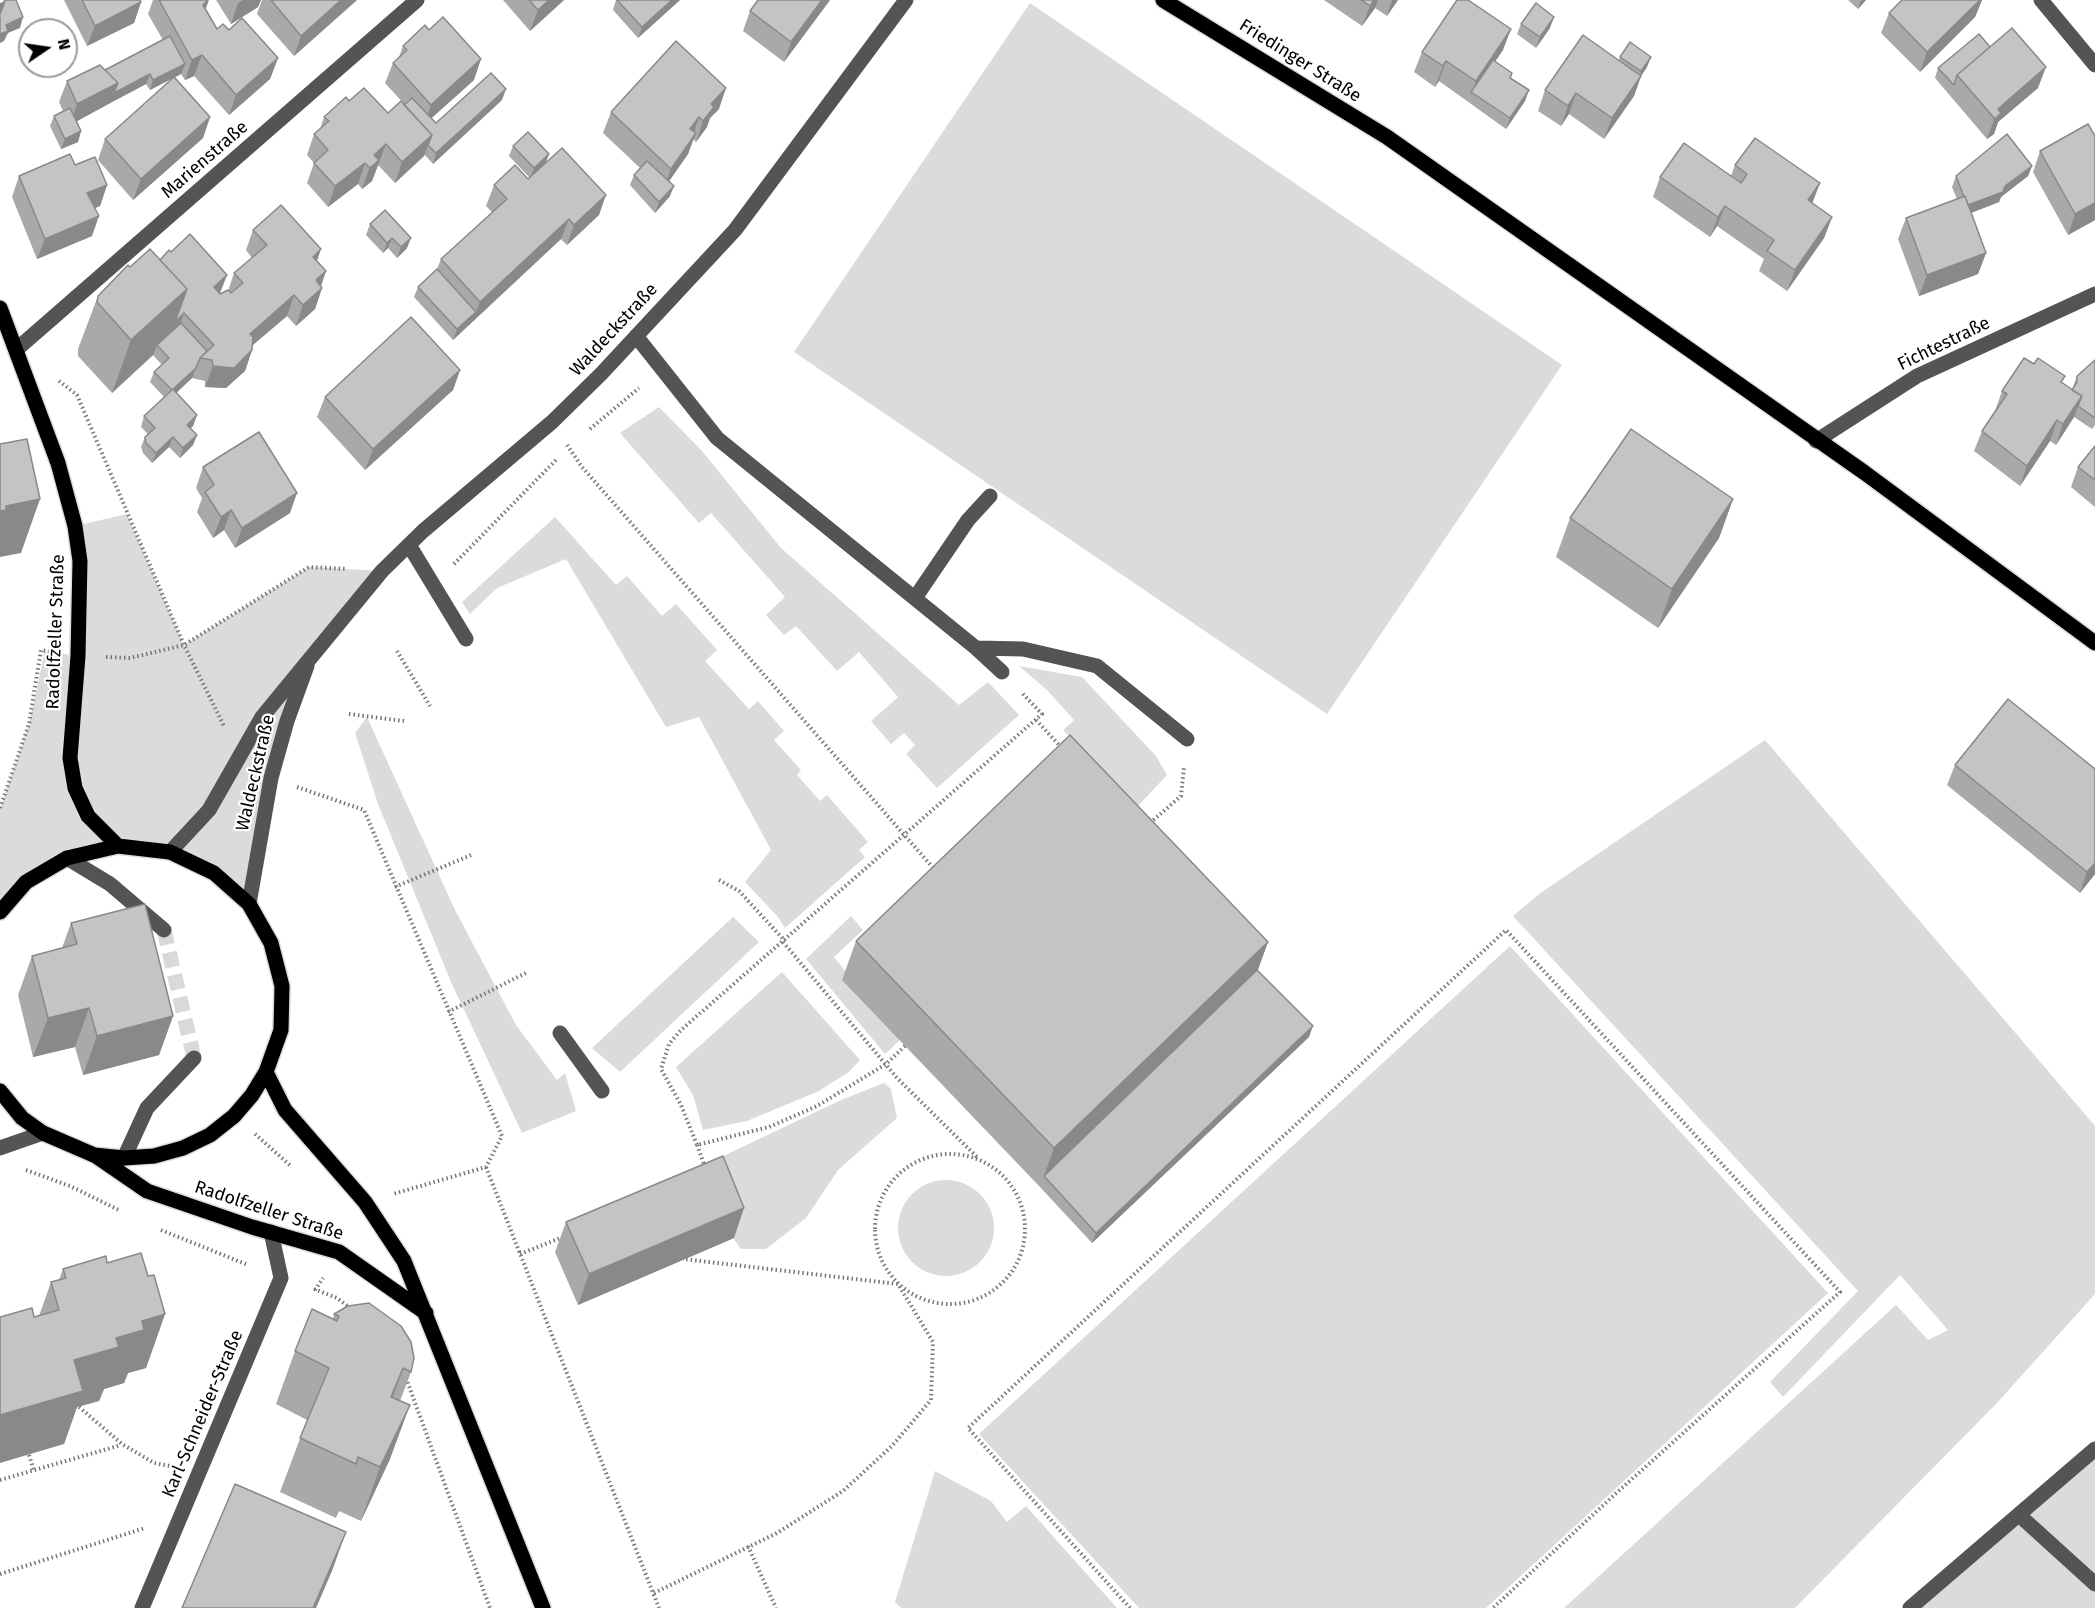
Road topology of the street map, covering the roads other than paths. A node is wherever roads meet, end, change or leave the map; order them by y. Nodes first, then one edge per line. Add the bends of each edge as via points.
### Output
1 (417, 0) edge
2 (906, 0) edge
3 (1163, 0) edge
4 (2041, 0) edge
5 (2095, 65) edge
6 (2095, 294) edge
7 (0, 308) edge
8 (636, 336) junction
9 (17, 349) junction
10 (1816, 441) junction
11 (990, 496) dead end
12 (409, 545) junction
13 (915, 598) junction
14 (466, 639) dead end
15 (2095, 643) edge
16 (976, 648) junction
17 (312, 653) junction
18 (1002, 672) dead end
19 (1187, 739) road end
20 (118, 846) junction
21 (170, 852) junction
22 (67, 858) junction
23 (249, 904) junction
24 (0, 912) edge
25 (164, 930) tunnel mouth
26 (560, 1034) dead end
27 (194, 1059) dead end
28 (266, 1072) junction
29 (602, 1091) dead end
30 (1, 1097) edge
31 (43, 1133) junction
32 (0, 1148) edge
33 (94, 1155) junction
34 (124, 1158) junction
35 (271, 1232) junction
36 (428, 1314) junction
37 (2095, 1449) edge
38 (2019, 1515) junction
39 (2095, 1584) edge
40 (142, 1608) edge
41 (543, 1608) edge
42 (1910, 1608) edge

1 - 9 street, Marienstraße
2 - 8 street, Waldeckstraße via 735,230
3 - 10 main road, Friedinger Straße via 1387,137
4 - 5 street
6 - 10 street, Fichtestraße via 1917,376
7 - 9 main road, Radolfzeller Straße
8 - 12 street, Waldeckstraße via 552,422
8 - 13 street via 717,438
9 - 20 main road, Radolfzeller Straße via 58,463 77,538 78,656 70,758 75,788 88,816
10 - 15 main road, Friedinger Straße
11 - 13 street via 968,520
12 - 14 street
12 - 17 street, Waldeckstraße
13 - 16 street
16 - 18 street
16 - 19 street via 1023,649 1097,666
17 - 21 street, Waldeckstraße via 262,717 209,810
17 - 23 street, Waldeckstraße via 271,778
20 - 21 main road
20 - 22 main road
21 - 23 main road via 214,873
22 - 24 main road via 26,882
22 - 25 street via 110,884
23 - 28 main road via 271,943 282,986 281,1030
26 - 29 street
27 - 34 street via 147,1108
28 - 34 main road via 234,1116 210,1135 154,1156
28 - 36 main road via 285,1110 365,1202 404,1261
30 - 31 main road
31 - 32 street
31 - 33 main road
33 - 34 main road
33 - 35 main road, Radolfzeller Straße via 147,1191
35 - 36 main road, Radolfzeller Straße via 339,1252
35 - 40 street, Karl-Schneider-Straße via 281,1278
36 - 41 main road
37 - 38 street
38 - 39 street
38 - 42 street

